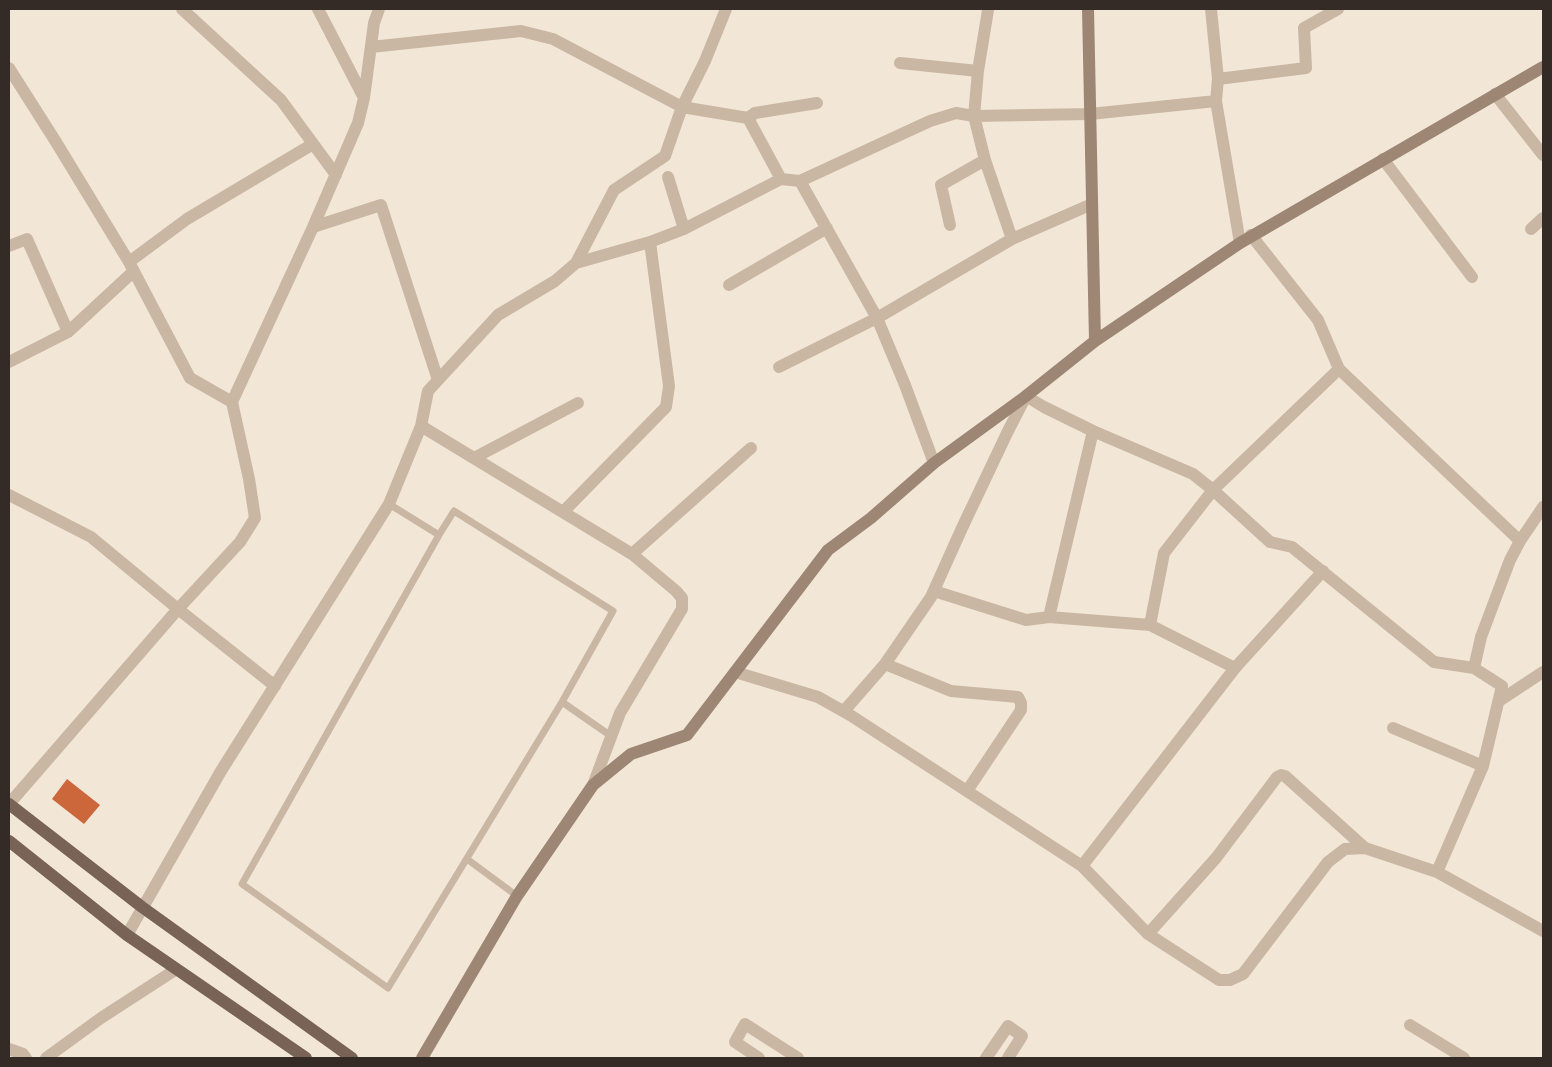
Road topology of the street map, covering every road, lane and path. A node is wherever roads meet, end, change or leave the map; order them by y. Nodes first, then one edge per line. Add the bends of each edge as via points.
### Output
1 (182, 9) edge
2 (318, 9) edge
3 (378, 9) edge
4 (726, 9) edge
5 (1088, 9) edge
6 (1211, 9) edge
7 (1338, 9) edge
8 (988, 10) edge
9 (371, 47) junction
10 (900, 63) dead end
11 (1543, 66) edge
12 (9, 68) edge
13 (978, 71) junction
14 (1218, 79) junction
15 (1495, 94) junction
16 (364, 98) junction
17 (1216, 101) junction
18 (817, 103) dead end
19 (682, 107) junction
20 (1090, 114) junction
21 (974, 116) junction
22 (748, 118) junction
23 (313, 144) junction
24 (1543, 155) edge
25 (1383, 159) junction
26 (986, 160) junction
27 (336, 175) junction
28 (668, 177) dead end
29 (780, 179) junction
30 (800, 181) junction
31 (1092, 204) junction
32 (1543, 218) edge
33 (950, 225) dead end
34 (313, 228) junction
35 (827, 228) junction
36 (684, 229) junction
37 (1531, 229) dead end
38 (1251, 235) junction
39 (1012, 239) junction
40 (650, 242) junction
41 (1240, 243) junction
42 (9, 246) edge
43 (576, 263) junction
44 (131, 266) junction
45 (1472, 277) dead end
46 (728, 285) dead end
47 (877, 318) junction
48 (68, 332) junction
49 (1095, 341) junction
50 (9, 362) edge
51 (779, 367) dead end
52 (1339, 369) junction
53 (438, 380) junction
54 (1026, 396) junction
55 (232, 402) junction
56 (578, 403) dead end
57 (421, 426) junction
58 (1093, 431) junction
59 (751, 448) dead end
60 (474, 458) junction
61 (934, 462) junction
62 (1213, 490) junction
63 (9, 495) edge
64 (389, 504) junction
65 (1543, 507) edge
66 (563, 512) junction
67 (439, 535) junction
68 (1520, 540) junction
69 (632, 554) junction
70 (1323, 571) junction
71 (934, 591) junction
72 (178, 609) junction
73 (1049, 617) junction
74 (1150, 625) junction
75 (885, 664) junction
76 (1235, 668) junction
77 (1474, 668) junction
78 (735, 672) junction
79 (1543, 674) edge
80 (275, 686) junction
81 (1499, 701) junction
82 (562, 702) junction
83 (844, 711) junction
84 (1393, 728) dead end
85 (612, 736) junction
86 (1483, 766) junction
87 (594, 785) junction
88 (967, 791) junction
89 (9, 804) edge
90 (9, 841) edge
91 (1365, 848) junction
92 (467, 859) junction
93 (1082, 866) junction
94 (1438, 872) junction
95 (517, 896) junction
96 (142, 907) junction
97 (1543, 932) edge
98 (1148, 934) junction
99 (127, 935) junction
100 (176, 970) junction
101 (1410, 1025) dead end
102 (9, 1048) edge
103 (26, 1058) edge
104 (46, 1058) edge
105 (306, 1058) edge
106 (352, 1058) edge
107 (422, 1058) edge
108 (759, 1058) edge
109 (798, 1058) edge
110 (986, 1058) edge
111 (1008, 1058) edge
112 (1464, 1058) edge

1 - 23 street via 281,100
2 - 16 street
3 - 9 street
4 - 19 street via 706,61
5 - 20 street
6 - 14 street
7 - 14 street via 1304,28 1306,68
8 - 13 street
9 - 16 street
9 - 19 street via 521,31 553,38
10 - 13 street
11 - 15 street
12 - 44 street
13 - 21 street
14 - 17 street
15 - 24 street
15 - 25 street
16 - 27 street via 358,123
17 - 20 street
17 - 41 street
18 - 22 street via 755,113
19 - 22 street
19 - 43 street via 665,156 614,190
20 - 21 street
20 - 31 street
21 - 26 street
21 - 30 street via 956,113 930,121
22 - 29 street
23 - 27 street
23 - 44 street via 188,219
25 - 38 street
25 - 45 street
26 - 33 street via 941,185
26 - 39 street
27 - 34 street
28 - 36 street
29 - 30 street
29 - 36 street
30 - 35 street
31 - 39 street
31 - 49 street
32 - 37 street
34 - 53 street via 381,205
34 - 55 street
35 - 46 street
35 - 47 street
36 - 40 street
38 - 41 street
38 - 52 street via 1318,320
39 - 47 street
40 - 43 street
40 - 66 street via 669,386 666,407
41 - 49 street
42 - 48 street via 28,239
43 - 53 street via 555,281 498,315
44 - 48 street
44 - 55 street via 190,378
47 - 51 street
47 - 61 street
48 - 50 street
49 - 54 street
52 - 62 street
52 - 68 street
53 - 57 street via 428,391
54 - 58 street
54 - 61 street
54 - 71 street
55 - 72 street via 254,518 240,542
56 - 60 street
57 - 60 street
57 - 64 street
58 - 62 street via 1193,474
58 - 73 street
59 - 69 street
60 - 66 street
61 - 78 street via 828,550
62 - 70 street via 1270,542 1292,547
62 - 74 street via 1164,553
63 - 72 street via 91,537
64 - 67 lane
64 - 80 street
65 - 68 street
66 - 69 street
67 - 82 lane via 454,511 613,610
67 - 92 lane via 242,884 388,988
68 - 77 street via 1481,637
69 - 85 street via 676,591 682,598 682,609 620,713
70 - 76 street
70 - 77 street via 1434,662
71 - 73 street via 1026,620
71 - 75 street
72 - 80 street
72 - 89 street
73 - 74 street
74 - 76 street
75 - 83 street
75 - 88 street via 951,691 1018,697 1021,710
76 - 93 street
77 - 81 street via 1502,686
78 - 83 street via 818,697
78 - 87 street via 687,735 631,754
79 - 81 street
80 - 96 street
81 - 86 street
82 - 85 lane
82 - 92 lane
83 - 88 street
84 - 86 street
85 - 87 street
86 - 94 street
87 - 95 street
88 - 93 street
89 - 96 main road
90 - 99 main road
91 - 94 street
91 - 98 street via 1345,849 1328,862 1243,974 1230,980 1219,980
91 - 98 street via 1281,775 1216,858
92 - 95 lane
93 - 98 street
94 - 97 street
95 - 107 street
96 - 99 street
96 - 106 main road
99 - 100 main road
100 - 104 street
100 - 105 main road
101 - 112 street
102 - 103 street
108 - 109 street via 735,1042 745,1024
110 - 111 street via 1008,1026 1022,1036

